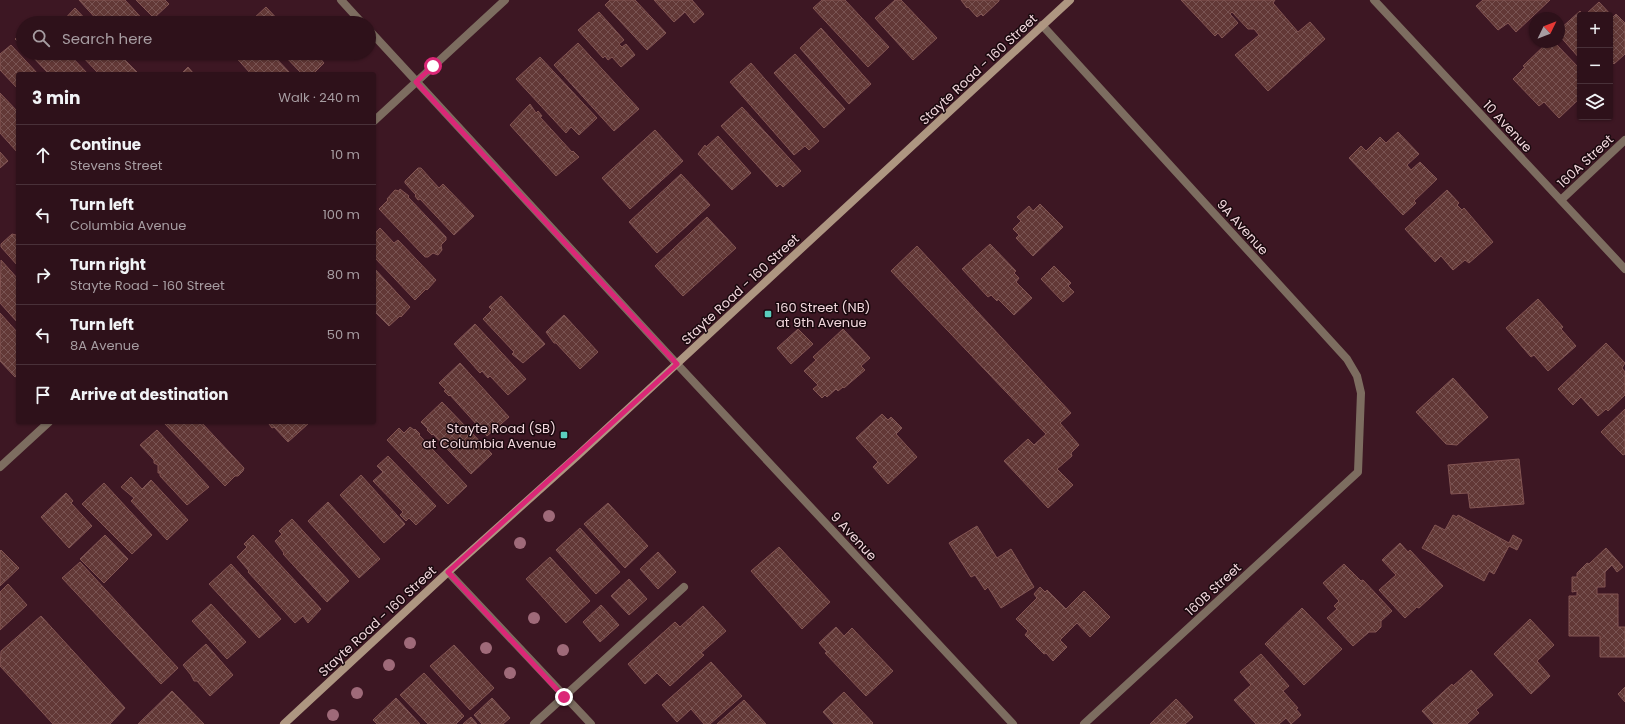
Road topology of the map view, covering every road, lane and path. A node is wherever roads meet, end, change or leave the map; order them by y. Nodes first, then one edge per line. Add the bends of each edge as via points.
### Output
1 (341, 0) edge
2 (505, 0) edge
3 (1070, 0) edge
4 (1374, 0) edge
5 (356, 16) edge
6 (1042, 25) junction
7 (376, 38) edge
8 (416, 82) junction
9 (376, 119) edge
10 (1625, 140) edge
11 (1561, 200) junction
12 (1625, 269) edge
13 (677, 364) junction
14 (47, 424) edge
15 (0, 467) edge
16 (1358, 472) joint
17 (448, 572) junction
18 (684, 587) dead end
19 (564, 697) junction
20 (284, 724) edge
21 (534, 724) edge
22 (591, 724) edge
23 (1013, 724) edge
24 (1084, 724) edge

1 - 5 street
2 - 8 street
3 - 6 main road, Stayte Road - 160 Street
4 - 11 street, 10 Avenue
6 - 13 main road, Stayte Road - 160 Street
6 - 16 street, 9A Avenue via 1347,359 1357,376 1361,393
7 - 8 street, 9 Avenue
8 - 9 street
8 - 13 street, 9 Avenue
10 - 11 street, 160A Street
11 - 12 street, 10 Avenue
13 - 17 main road, Stayte Road - 160 Street
13 - 23 street, 9 Avenue
14 - 15 street
16 - 24 street, 160B Street
17 - 19 street
17 - 20 main road, Stayte Road - 160 Street
18 - 19 street
19 - 21 street
19 - 22 street

